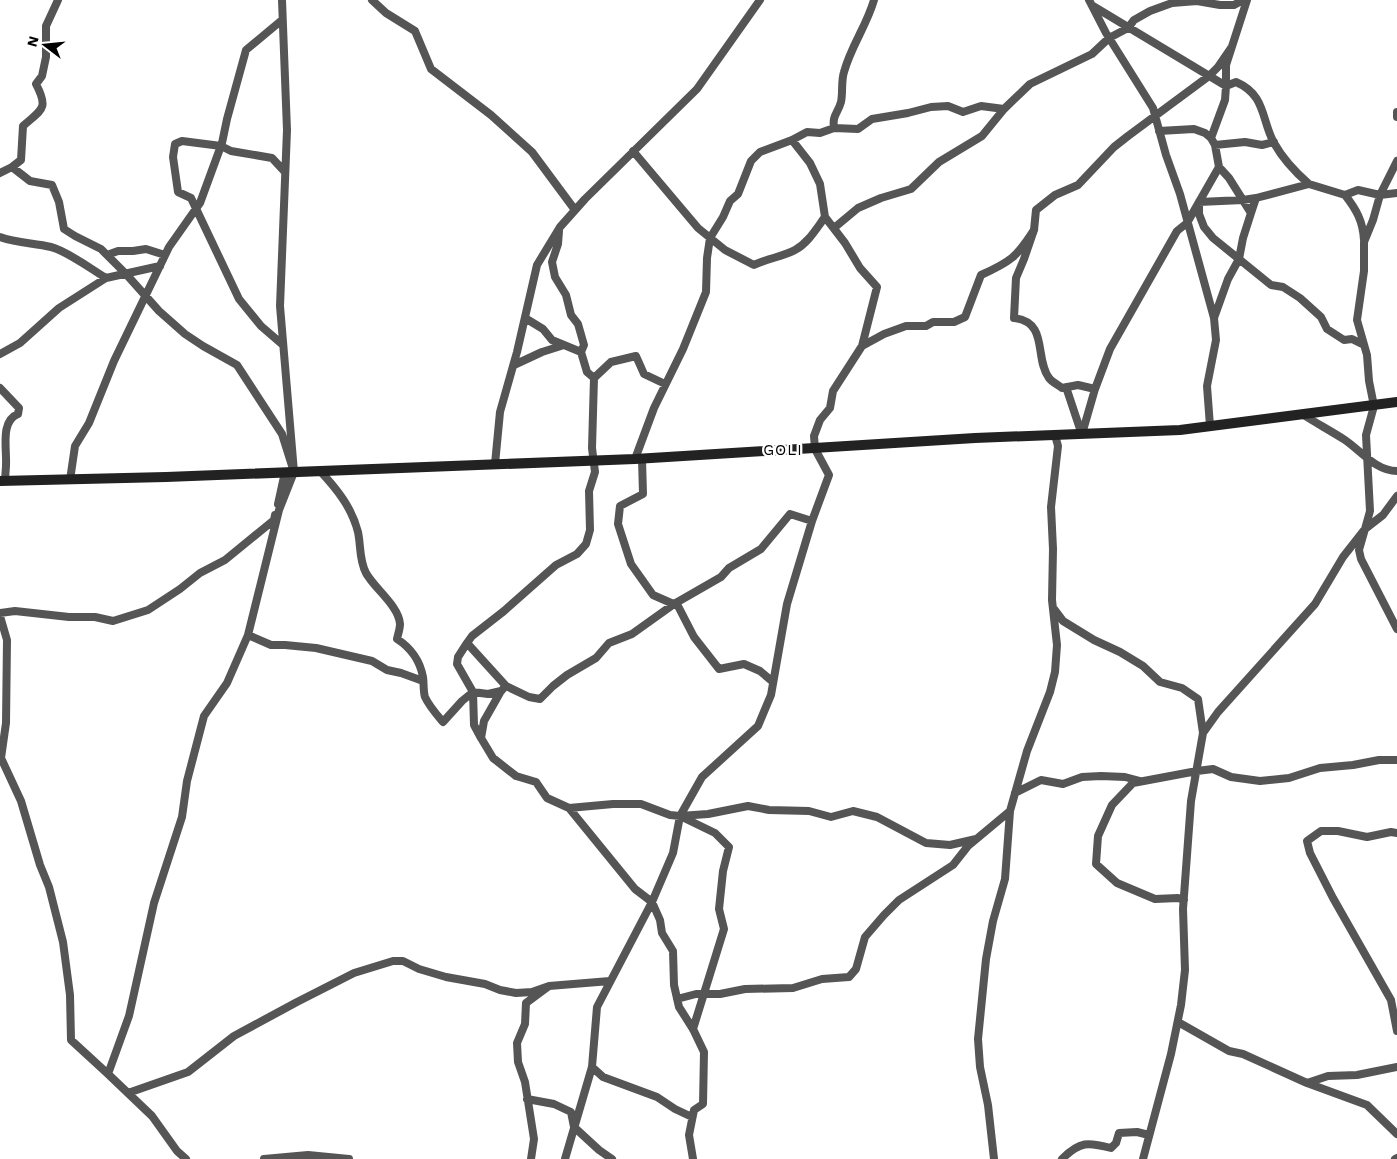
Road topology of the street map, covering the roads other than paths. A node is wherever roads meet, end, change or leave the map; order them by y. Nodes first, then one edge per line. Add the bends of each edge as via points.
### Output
1 (58, 0) edge
2 (282, 0) edge
3 (372, 0) edge
4 (760, 0) edge
5 (874, 0) edge
6 (1242, 0) edge
7 (1247, 0) edge
8 (1090, 3) edge
9 (282, 20) junction
10 (1128, 28) junction
11 (1109, 38) junction
12 (1231, 48) junction
13 (1209, 76) junction
14 (1226, 86) junction
15 (1004, 109) junction
16 (1397, 112) edge
17 (1155, 117) junction
18 (1397, 117) edge
19 (834, 128) junction
20 (1159, 130) junction
21 (792, 140) junction
22 (1213, 142) junction
23 (1274, 142) junction
24 (221, 146) junction
25 (633, 151) junction
26 (1397, 161) edge
27 (12, 167) junction
28 (1219, 167) junction
29 (285, 172) junction
30 (0, 174) edge
31 (1309, 184) junction
32 (1397, 193) edge
33 (1380, 194) junction
34 (1345, 195) junction
35 (1256, 198) junction
36 (1243, 200) junction
37 (1199, 202) junction
38 (196, 208) junction
39 (575, 210) junction
40 (1251, 214) junction
41 (825, 217) junction
42 (1187, 223) junction
43 (560, 227) junction
44 (834, 228) junction
45 (1034, 230) junction
46 (0, 237) edge
47 (710, 238) junction
48 (1364, 242) junction
49 (107, 255) junction
50 (166, 255) junction
51 (1239, 259) junction
52 (160, 266) junction
53 (126, 274) junction
54 (106, 278) junction
55 (146, 295) junction
56 (525, 318) junction
57 (1214, 318) junction
58 (283, 345) junction
59 (1364, 345) junction
60 (564, 346) junction
61 (862, 346) junction
62 (581, 352) junction
63 (0, 354) edge
64 (514, 365) junction
65 (594, 378) junction
66 (665, 384) junction
67 (1066, 387) junction
68 (0, 388) edge
69 (1095, 389) junction
70 (1397, 402) edge
71 (1374, 406) junction
72 (1302, 414) junction
73 (1210, 426) junction
74 (1082, 434) junction
75 (1055, 435) junction
76 (815, 449) junction
77 (1366, 458) junction
78 (639, 459) junction
79 (594, 461) junction
80 (495, 464) junction
81 (320, 471) junction
82 (1397, 471) edge
83 (290, 472) junction
84 (70, 480) junction
85 (2, 481) edge
86 (1397, 496) edge
87 (1394, 504) edge
88 (812, 521) junction
89 (1365, 529) junction
90 (674, 604) junction
91 (1053, 607) junction
92 (0, 614) edge
93 (1397, 629) edge
94 (248, 635) junction
95 (467, 643) junction
96 (423, 682) junction
97 (773, 682) junction
98 (503, 689) junction
99 (473, 692) junction
100 (3, 702) edge
101 (1203, 733) junction
102 (481, 738) junction
103 (0, 759) edge
104 (1397, 760) edge
105 (1197, 771) junction
106 (1142, 781) junction
107 (1015, 793) junction
108 (569, 808) junction
109 (1010, 811) junction
110 (680, 816) junction
111 (1397, 834) edge
112 (976, 839) junction
113 (1184, 900) junction
114 (652, 902) junction
115 (610, 981) junction
116 (549, 986) junction
117 (704, 994) junction
118 (677, 999) junction
119 (1178, 1022) junction
120 (693, 1029) junction
121 (1397, 1031) edge
122 (592, 1067) junction
123 (1397, 1067) edge
124 (108, 1074) junction
125 (1308, 1083) junction
126 (128, 1093) junction
127 (527, 1099) junction
128 (692, 1118) junction
129 (574, 1127) junction
130 (1397, 1134) edge
131 (1149, 1135) junction
132 (186, 1159) edge
133 (264, 1159) edge
134 (349, 1159) edge
135 (531, 1159) edge
136 (565, 1159) edge
137 (612, 1159) edge
138 (693, 1159) edge
139 (994, 1159) edge
140 (1062, 1159) edge
141 (1143, 1159) edge

1 - 27 street via 46,26 46,57 42,76 36,84 44,99 42,109 23,126 21,160
2 - 9 street
3 - 39 street via 415,31 431,69 491,115 532,152
4 - 25 street via 697,89
5 - 19 street via 844,72 841,102 833,119
6 - 10 street via 1234,6 1197,1 1172,3 1134,20
7 - 12 street
8 - 10 street
8 - 11 street
9 - 24 street via 246,50
9 - 29 street via 287,130
10 - 11 street
10 - 13 street
11 - 15 street via 1092,54 1030,84
11 - 17 street via 1153,108
12 - 13 street
12 - 14 street via 1226,65
13 - 14 street
13 - 17 street
14 - 22 street
14 - 23 street via 1236,82 1248,87 1256,97
15 - 19 street via 981,106 963,112 948,106 872,118 858,129
15 - 44 street via 982,136 939,162 912,189 858,208
16 - 18 street
17 - 20 street
17 - 45 street via 1114,147 1078,185 1055,195 1036,210
19 - 21 street via 820,133 807,132
20 - 22 street via 1194,129
20 - 42 street
21 - 41 street via 810,163 820,184
21 - 47 street via 760,152 751,161 738,194 730,200
22 - 23 street via 1262,145
22 - 28 street
23 - 31 street via 1292,169
24 - 29 street via 231,151 272,158
24 - 38 street
24 - 38 street via 175,144 173,157 178,192 191,198
25 - 39 street
25 - 47 street
26 - 33 street
27 - 30 street
27 - 49 street via 30,181 52,185 64,229
28 - 36 street
28 - 37 street
29 - 58 street via 280,306
31 - 34 street
31 - 35 street
32 - 33 street
33 - 34 street via 1358,190
33 - 48 street
34 - 48 street via 1357,210
35 - 36 street
35 - 40 street
36 - 37 street
36 - 40 street
37 - 42 street
37 - 51 street via 1204,227
38 - 50 street
38 - 58 street via 239,299 261,326
39 - 43 street
40 - 51 street
41 - 44 street
41 - 47 street via 810,238 795,250 754,265
42 - 57 street
42 - 69 street via 1177,231 1147,281 1110,349
43 - 56 street via 537,265
43 - 62 street via 552,262 555,277 578,324 584,345
44 - 61 street via 860,268 877,287
45 - 61 street via 1021,250 1005,265 981,276 965,317 954,322 906,326
45 - 67 street via 1016,278 1014,318 1023,319 1038,333 1049,379 1062,388
46 - 54 street via 53,247
47 - 66 street via 706,292
48 - 59 street via 1364,271 1357,320
49 - 50 street via 146,249
49 - 53 street
50 - 52 street
51 - 57 street
51 - 59 street via 1271,285 1283,287 1300,298 1321,317 1327,328 1344,340 1352,339
52 - 53 street
52 - 55 street
53 - 54 street
53 - 55 street
54 - 63 street via 59,308 20,343
55 - 83 street via 185,334 236,365 282,434
55 - 84 street via 114,361 90,423 75,446
56 - 60 street
56 - 64 street
57 - 73 street via 1216,340 1207,386
58 - 83 street
59 - 71 street
60 - 62 street
60 - 64 street
61 - 76 street via 833,390 830,408 820,420 814,436
62 - 65 street via 587,372
64 - 80 street via 500,412
65 - 66 street via 611,362 636,356 644,374
65 - 79 street
66 - 78 street via 654,408
67 - 69 street via 1078,385
67 - 74 street
68 - 85 street via 19,408 18,414 7,423 6,464
69 - 74 street
70 - 71 main road
71 - 72 main road
71 - 77 street via 1367,430
72 - 73 main road
72 - 77 street
73 - 74 main road
74 - 75 main road
75 - 76 main road
75 - 91 street via 1058,446 1051,507
76 - 78 main road
76 - 88 street via 829,474
77 - 82 street via 1389,471
77 - 89 street via 1370,511
78 - 79 main road
78 - 90 street via 643,494 620,506 618,524 631,564 653,595
79 - 80 main road
79 - 95 street via 595,472 588,491 590,530 586,544 577,554 556,565
80 - 81 main road
81 - 83 main road
81 - 96 street via 336,488 351,512 366,575 393,607 400,623 397,639 414,654
83 - 84 main road
83 - 92 street via 274,520 225,560 200,573 148,610 113,621 15,611
83 - 94 street
84 - 85 main road
86 - 87 street
87 - 89 street
88 - 90 street via 790,514 761,549
88 - 97 street via 787,604
89 - 93 street via 1359,554
89 - 101 street via 1343,557 1315,604
90 - 97 street via 694,637 720,668 744,664
90 - 98 street via 632,634 609,643 596,658 553,686 540,699
91 - 101 street via 1063,621 1143,666 1160,682 1182,688 1198,699
91 - 107 street via 1057,645 1055,672
92 - 100 street via 7,640
94 - 96 street via 271,646 316,648 372,661 387,670
94 - 124 street via 227,683 204,716 187,781 182,818 154,903 128,1016
95 - 98 street
95 - 99 street via 457,664
96 - 99 street via 425,696 444,722
97 - 110 street via 758,726 702,777
98 - 99 street via 488,694
98 - 102 street via 484,721
99 - 102 street via 474,725
100 - 103 street via 6,723
101 - 105 street
102 - 108 street via 493,758 516,776 536,782 547,798
103 - 124 street via 20,802 49,887 70,995 71,1040
104 - 105 street via 1320,768 1289,778 1260,781 1231,777 1213,769
105 - 106 street
105 - 113 street via 1191,801
106 - 107 street via 1101,776 1082,777 1063,784 1041,780
106 - 113 street via 1133,783 1112,805 1098,836 1096,864 1117,884 1155,899
107 - 109 street
108 - 110 street via 641,804
108 - 114 street via 635,889
109 - 112 street
109 - 139 street via 1004,879 986,959 978,1039
110 - 112 street via 748,806 769,810 809,810 831,817 853,811 878,817 926,843 950,845
110 - 114 street via 673,853
110 - 117 street via 715,833 729,847 719,910 724,929
111 - 121 street via 1391,832 1367,837 1322,831 1307,841 1333,898 1390,1000
112 - 117 street via 953,865 898,900 884,915 865,937 856,969 849,977 822,979 793,988
113 - 119 street via 1185,970
114 - 115 street
114 - 118 street via 662,933 673,951
115 - 116 street
115 - 122 street via 597,1007
116 - 126 street via 516,993 446,977 403,961 393,961 354,973 234,1036 188,1072
116 - 127 street via 526,1003 525,1024 518,1043 518,1062
117 - 118 street
117 - 120 street
118 - 120 street via 678,1007
119 - 125 street via 1229,1051
119 - 131 street
120 - 128 street via 704,1052 705,1075 703,1104 694,1110
122 - 128 street via 603,1076 657,1097
122 - 129 street
123 - 125 street via 1357,1075 1328,1076
124 - 126 street
125 - 130 street via 1367,1105
126 - 132 street via 152,1116
127 - 129 street via 554,1104 571,1112
127 - 135 street via 534,1139
128 - 138 street via 689,1135
129 - 136 street
129 - 137 street
131 - 140 street via 1119,1133 1112,1148 1087,1143 1073,1148
131 - 141 street
133 - 134 street via 308,1155

